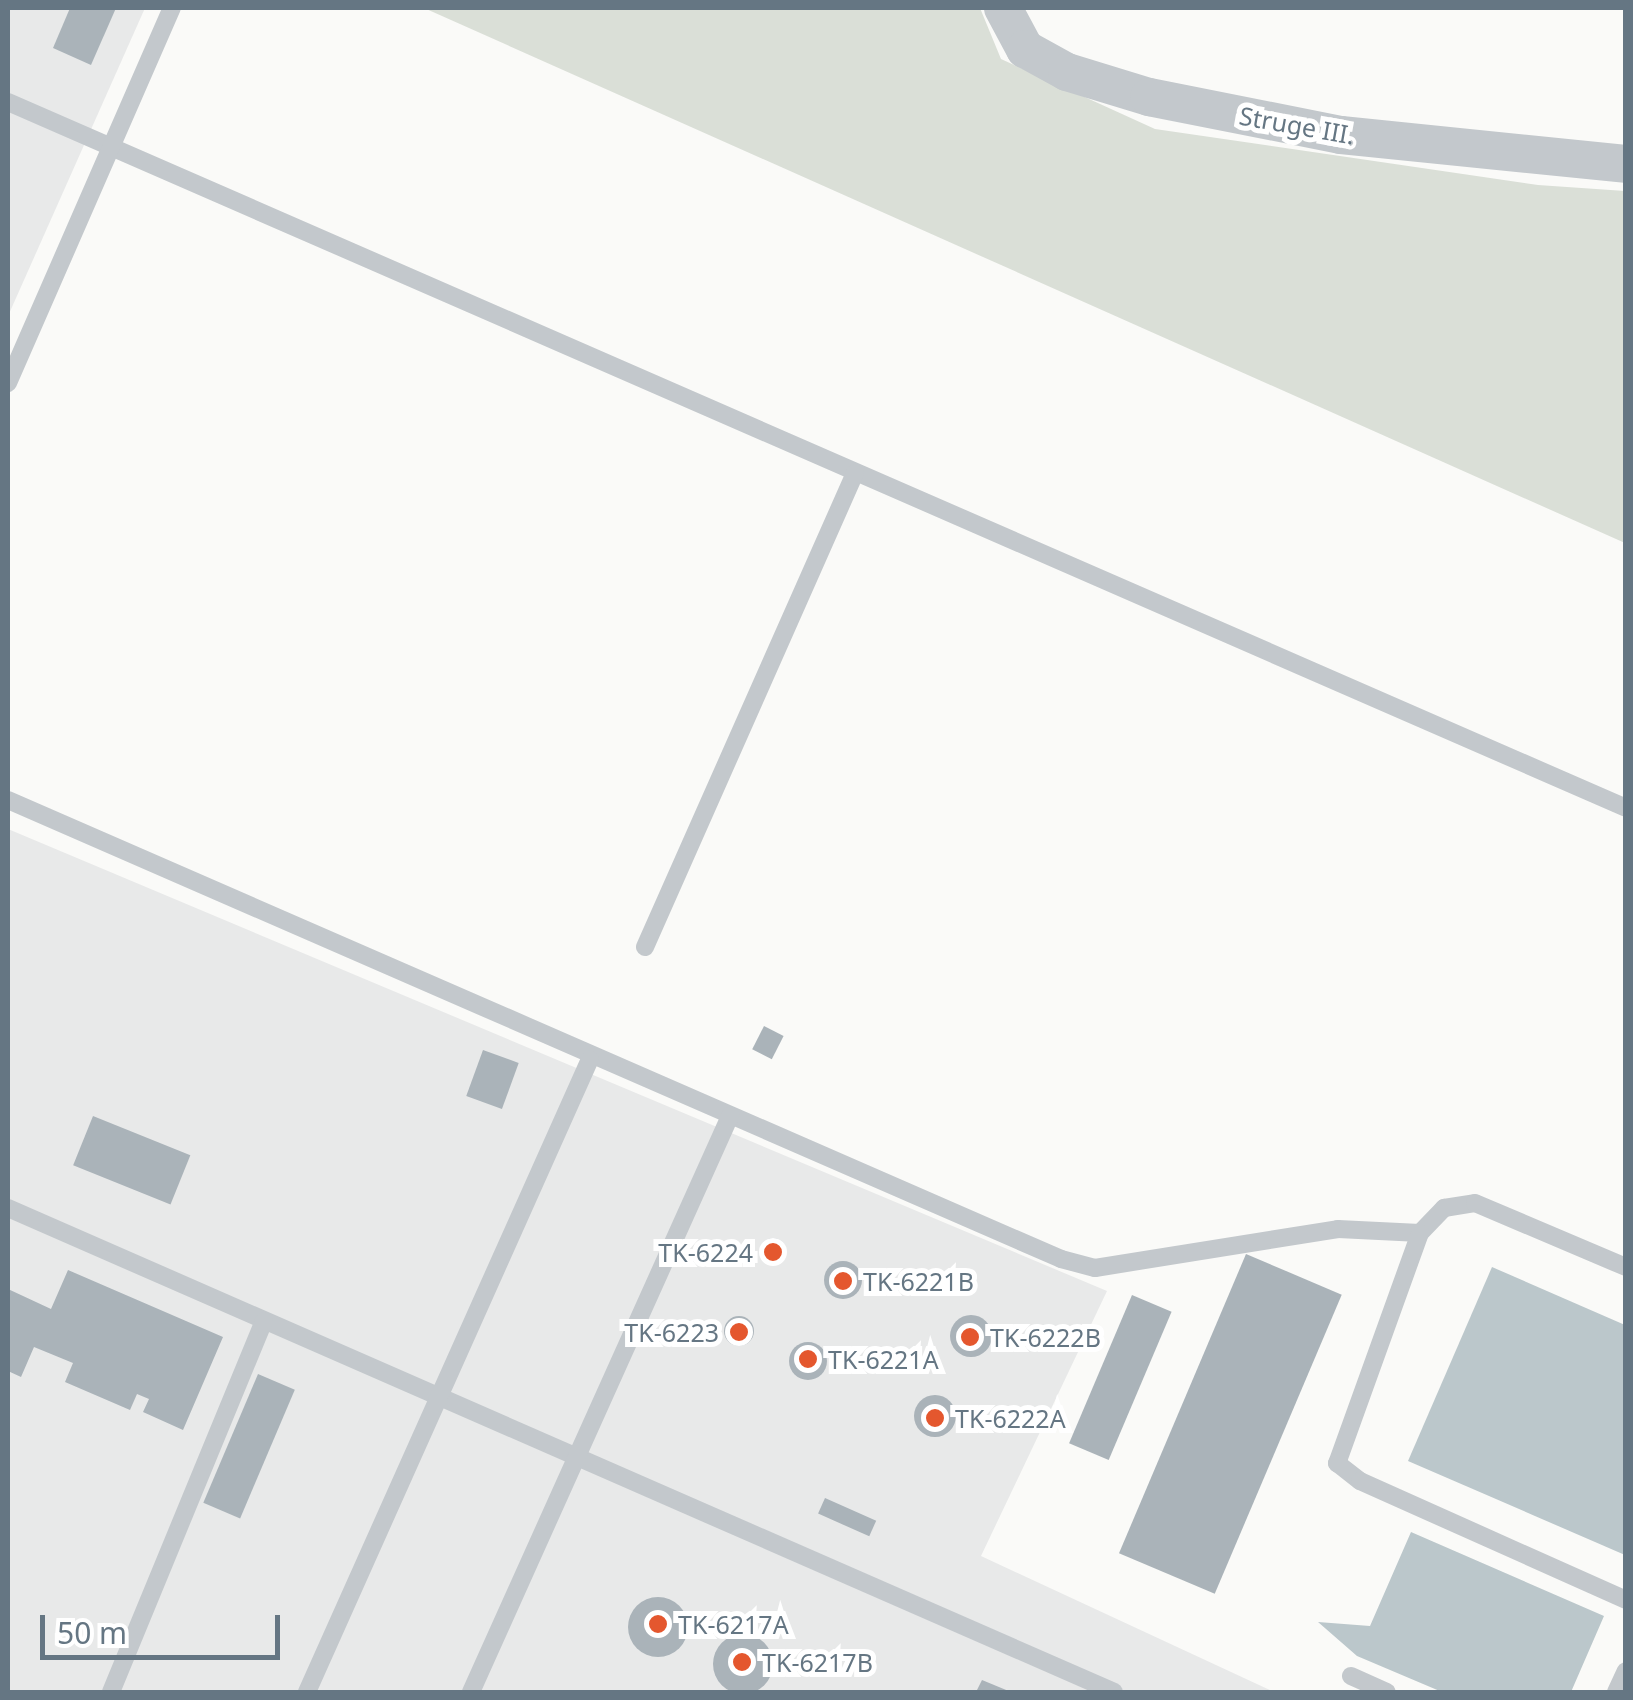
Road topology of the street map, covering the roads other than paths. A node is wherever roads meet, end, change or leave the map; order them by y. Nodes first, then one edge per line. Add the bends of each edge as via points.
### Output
1 (172, 8) edge
2 (1003, 8) edge
3 (8, 102) edge
4 (109, 150) junction
5 (1626, 164) edge
6 (8, 383) edge
7 (855, 473) junction
8 (8, 800) edge
9 (1626, 808) edge
10 (645, 947) dead end
11 (590, 1059) junction
12 (730, 1116) junction
13 (8, 1208) edge
14 (1420, 1233) junction
15 (1626, 1267) edge
16 (264, 1320) junction
17 (442, 1400) junction
18 (576, 1458) junction
19 (1626, 1600) edge
20 (1626, 1671) edge
21 (1351, 1676) dead end
22 (1066, 1684) edge
23 (110, 1692) edge
24 (307, 1692) edge
25 (471, 1692) edge
26 (1114, 1692) edge
27 (1387, 1692) edge
28 (1616, 1692) edge

1 - 4 lane
2 - 5 street, Struge III. via 1025,49 1067,72 1149,97 1341,134
3 - 4 lane
4 - 6 lane
4 - 7 lane
7 - 9 lane
7 - 10 lane
8 - 11 lane
11 - 12 lane
11 - 17 lane
12 - 14 lane via 1061,1259 1096,1268 1338,1228
12 - 18 lane
13 - 16 lane
14 - 15 lane via 1444,1208 1475,1203
14 - 19 lane via 1337,1463 1360,1480
16 - 17 lane
16 - 23 lane
17 - 18 lane
17 - 24 lane
18 - 22 lane
18 - 25 lane
20 - 28 lane
21 - 27 lane
22 - 26 lane

